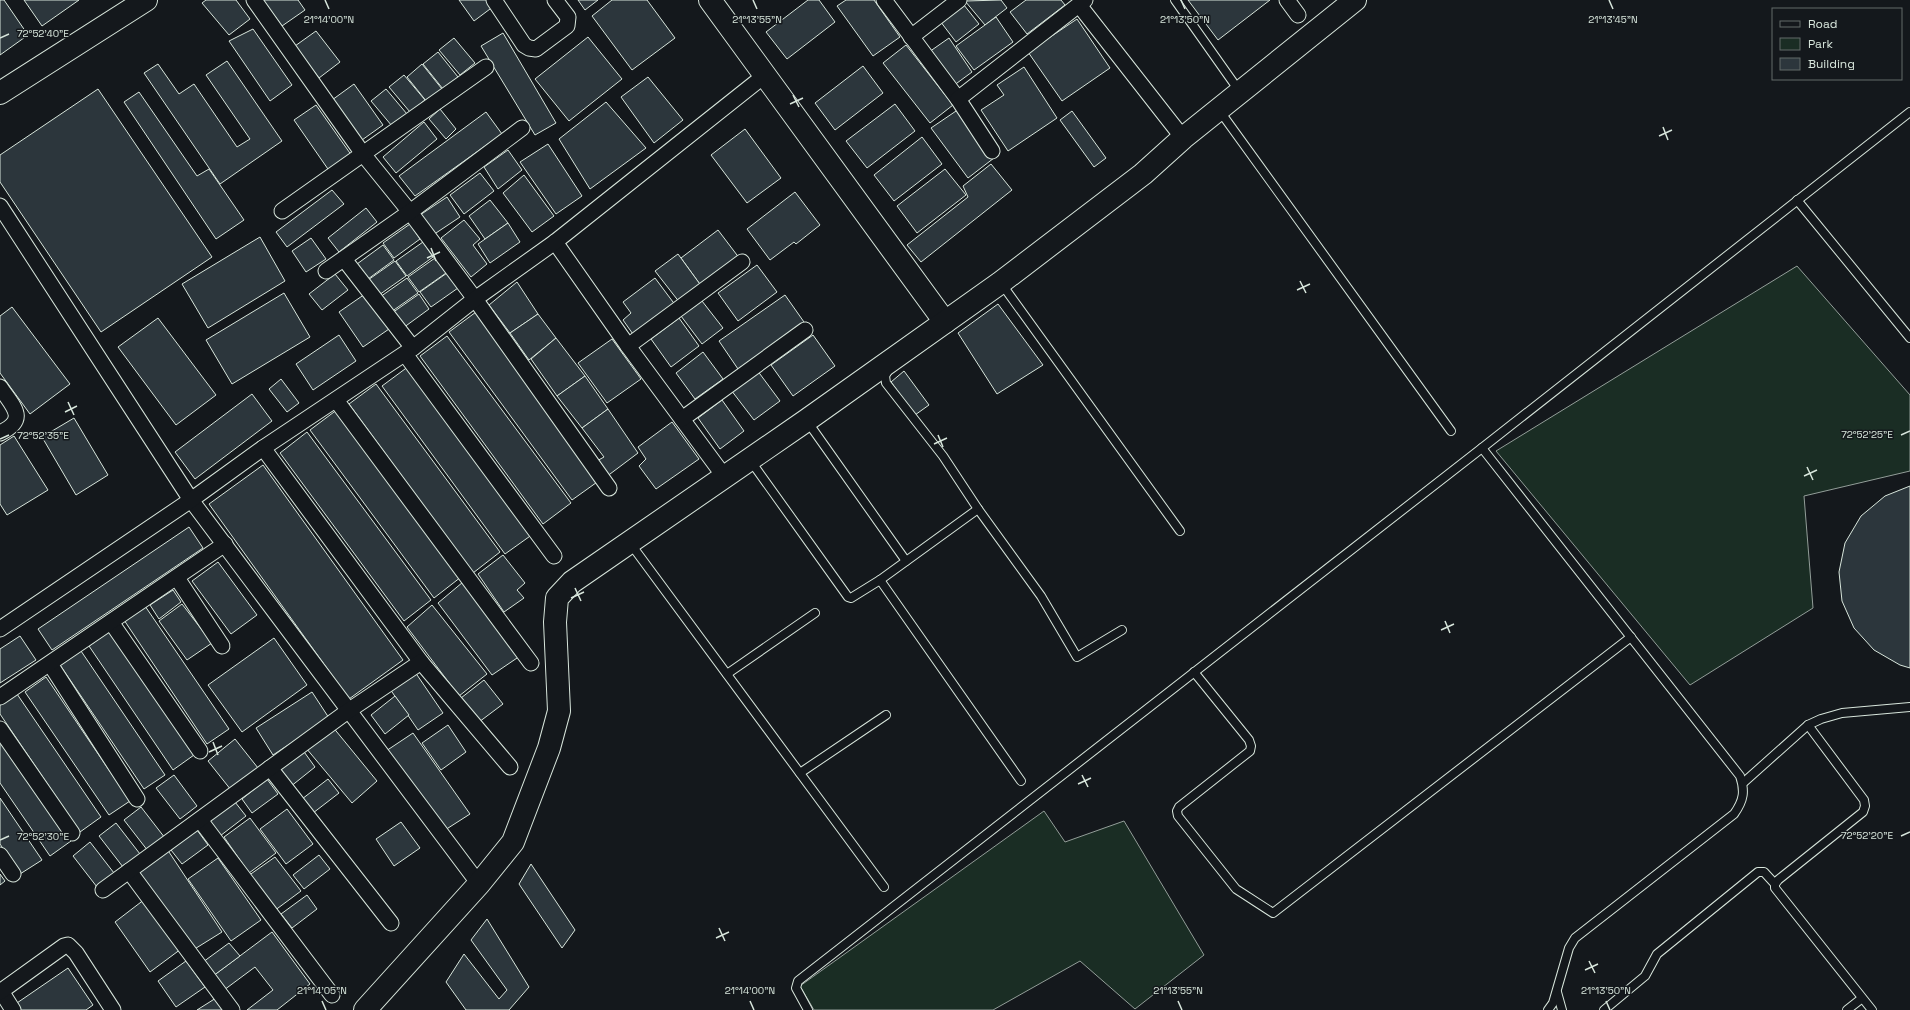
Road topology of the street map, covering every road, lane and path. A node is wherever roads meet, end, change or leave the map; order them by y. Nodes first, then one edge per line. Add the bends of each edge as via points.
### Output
1 (146, 0) edge
2 (254, 0) edge
3 (494, 0) edge
4 (556, 0) edge
5 (710, 0) edge
6 (884, 0) edge
7 (959, 0) edge
8 (1175, 0) edge
9 (1287, 0) edge
10 (1355, 0) edge
11 (1082, 3) edge
12 (1298, 15) dead end
13 (911, 37) junction
14 (486, 67) dead end
15 (764, 76) junction
16 (1241, 92) junction
17 (0, 93) edge
18 (958, 99) junction
19 (1219, 110) junction
20 (1910, 112) edge
21 (522, 128) dead end
22 (1183, 138) junction
23 (992, 150) dead end
24 (363, 154) junction
25 (1797, 200) junction
26 (0, 206) edge
27 (282, 211) dead end
28 (410, 212) junction
29 (555, 242) junction
30 (344, 259) junction
31 (742, 262) dead end
32 (326, 271) dead end
33 (1000, 283) junction
34 (475, 299) junction
35 (945, 325) junction
36 (805, 330) dead end
37 (1910, 338) edge
38 (628, 346) junction
39 (409, 351) junction
40 (0, 387) edge
41 (336, 400) junction
42 (682, 419) junction
43 (807, 420) junction
44 (1451, 431) dead end
45 (0, 433) edge
46 (263, 448) junction
47 (1482, 448) junction
48 (750, 459) junction
49 (724, 476) junction
50 (610, 488) dead end
51 (191, 500) junction
52 (978, 509) junction
53 (1180, 531) dead end
54 (630, 542) junction
55 (225, 544) junction
56 (554, 556) dead end
57 (906, 561) junction
58 (177, 578) junction
59 (880, 580) junction
60 (815, 613) dead end
61 (111, 622) junction
62 (0, 629) edge
63 (1122, 630) dead end
64 (1631, 637) junction
65 (222, 646) dead end
66 (422, 662) junction
67 (50, 664) junction
68 (531, 664) dead end
69 (1194, 672) junction
70 (727, 674) junction
71 (0, 697) edge
72 (1910, 706) edge
73 (348, 711) junction
74 (886, 715) dead end
75 (1808, 725) junction
76 (0, 729) edge
77 (200, 751) dead end
78 (510, 767) dead end
79 (270, 768) junction
80 (800, 773) junction
81 (1021, 781) dead end
82 (1742, 783) junction
83 (137, 799) dead end
84 (200, 820) junction
85 (72, 833) dead end
86 (0, 854) edge
87 (130, 871) junction
88 (13, 874) dead end
89 (480, 884) junction
90 (1775, 884) junction
91 (884, 887) dead end
92 (103, 890) dead end
93 (391, 922) dead end
94 (1, 992) edge
95 (1557, 992) junction
96 (332, 995) dead end
97 (1862, 999) junction
98 (13, 1010) edge
99 (113, 1010) edge
100 (232, 1010) edge
101 (365, 1010) edge
102 (808, 1010) edge
103 (1548, 1010) edge
104 (1562, 1010) edge
105 (1604, 1010) edge
106 (1847, 1010) edge
107 (1872, 1010) edge

1 - 17 street
2 - 24 street
3 - 4 street via 524,45 536,49 567,26 568,17
5 - 15 street
6 - 13 street
7 - 13 street
8 - 16 lane
9 - 12 street
10 - 16 street
11 - 18 street
11 - 22 street
13 - 18 street
14 - 24 street
15 - 29 street
15 - 35 street
16 - 19 street
18 - 23 street
19 - 22 street
19 - 44 lane
20 - 25 lane
21 - 28 street
22 - 33 street via 1144,174
24 - 27 street
24 - 28 street
25 - 37 lane
25 - 47 lane
26 - 51 street
28 - 30 street
28 - 34 street
29 - 34 street
29 - 38 street
30 - 32 street
30 - 39 street
31 - 38 street
33 - 35 street
33 - 53 lane
34 - 39 street
34 - 50 street
35 - 43 street
35 - 52 lane via 889,369 885,376 886,383 943,456
36 - 42 street
38 - 42 street
39 - 41 street
39 - 56 street
40 - 45 street via 17,417 12,427
41 - 46 street
41 - 68 street
42 - 49 street
43 - 48 street
43 - 57 lane
46 - 51 street
46 - 66 street
47 - 64 lane
47 - 69 lane
48 - 49 street
48 - 59 lane via 848,597 854,597
49 - 54 street
51 - 55 street
51 - 62 street
52 - 57 lane
52 - 63 lane via 1041,596 1077,657
54 - 70 lane
54 - 89 street via 572,582 558,598 555,622 559,711 551,741 513,842
55 - 58 street
55 - 73 street
57 - 59 lane
58 - 61 street
58 - 65 street
59 - 81 lane
60 - 70 lane
61 - 67 street
61 - 77 street
64 - 69 lane via 1273,913 1236,889 1178,816 1179,807 1250,751 1251,746 1249,740
64 - 82 lane via 1740,776
66 - 73 street
66 - 78 street
67 - 71 street
67 - 83 street
69 - 102 lane via 798,981 796,988
70 - 80 lane
72 - 75 lane via 1842,713
73 - 79 street
73 - 89 street
74 - 80 lane
75 - 82 lane
75 - 90 lane via 1864,800 1865,806 1863,812
76 - 85 street
79 - 84 street
79 - 93 street
80 - 91 lane
82 - 95 lane via 1742,803 1734,814 1575,938 1569,948
84 - 87 street
84 - 96 street
86 - 88 street
87 - 92 street
87 - 100 street
89 - 101 street
90 - 97 lane via 1775,888
90 - 105 lane via 1764,872 1758,872 1657,954 1645,976
94 - 98 street
94 - 99 street via 68,945 76,953
95 - 103 lane
95 - 104 lane
97 - 106 lane
97 - 107 lane

